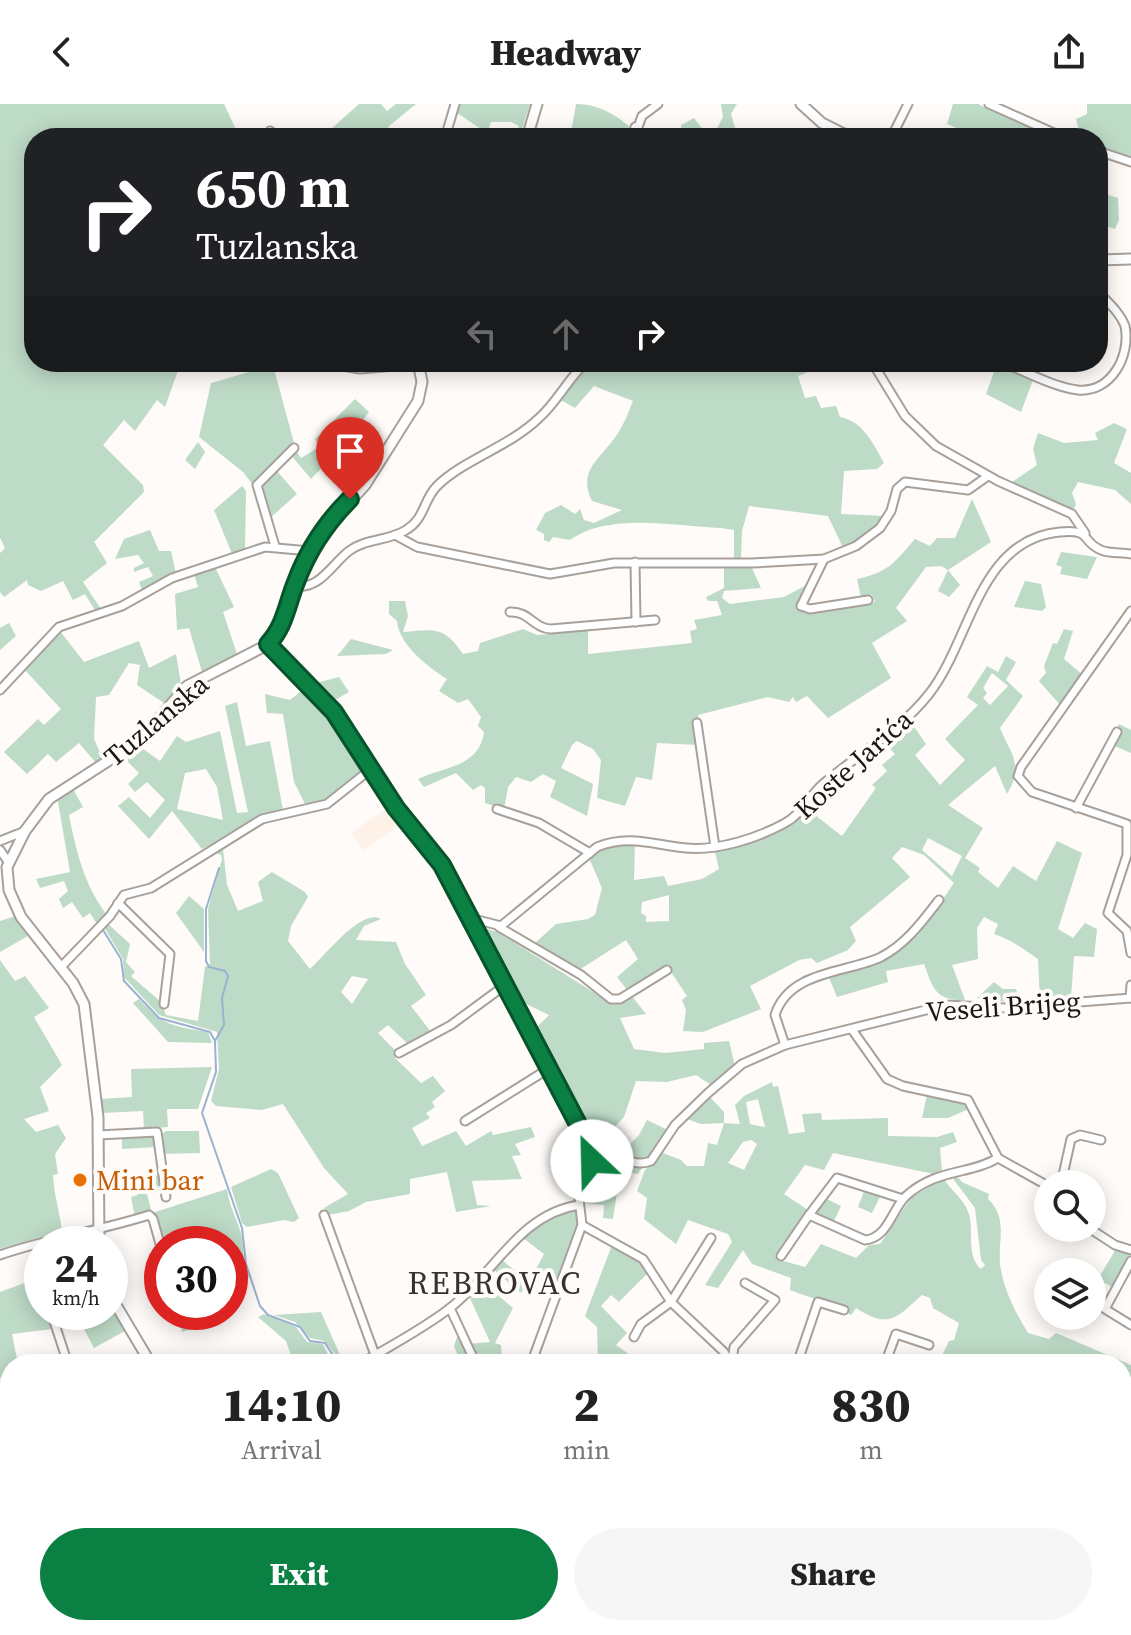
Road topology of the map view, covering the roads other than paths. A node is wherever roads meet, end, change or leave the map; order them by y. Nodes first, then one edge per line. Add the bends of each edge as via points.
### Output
1 (455, 104) edge
2 (537, 104) edge
3 (658, 104) edge
4 (801, 104) edge
5 (908, 104) edge
6 (989, 104) edge
7 (635, 127) edge
8 (448, 128) edge
9 (530, 128) edge
10 (832, 128) edge
11 (896, 128) edge
12 (1043, 128) edge
13 (1108, 154) edge
14 (1131, 162) edge
15 (1131, 259) edge
16 (1108, 260) edge
17 (1108, 303) edge
18 (420, 372) edge
19 (576, 372) edge
20 (878, 372) edge
21 (1029, 372) edge
22 (294, 448) dead end
23 (988, 476) junction
24 (1085, 533) junction
25 (395, 535) junction
26 (275, 546) junction
27 (310, 551) junction
28 (1131, 554) edge
29 (824, 559) junction
30 (635, 562) junction
31 (294, 586) junction
32 (868, 600) dead end
33 (1131, 611) edge
34 (510, 612) dead end
35 (655, 620) dead end
36 (636, 622) junction
37 (268, 644) junction
38 (0, 690) edge
39 (697, 723) dead end
40 (1117, 732) dead end
41 (371, 769) junction
42 (1076, 808) junction
43 (497, 809) dead end
44 (1128, 819) edge
45 (25, 831) junction
46 (0, 841) edge
47 (715, 847) junction
48 (0, 850) edge
49 (590, 853) junction
50 (1129, 853) edge
51 (9, 863) junction
52 (3, 874) edge
53 (939, 900) dead end
54 (118, 903) junction
55 (470, 918) junction
56 (499, 927) junction
57 (1131, 953) edge
58 (61, 967) junction
59 (667, 970) dead end
60 (1131, 985) edge
61 (504, 986) junction
62 (1130, 998) edge
63 (164, 1004) dead end
64 (853, 1031) junction
65 (785, 1045) junction
66 (399, 1053) dead end
67 (548, 1069) junction
68 (465, 1121) dead end
69 (98, 1135) junction
70 (1101, 1140) dead end
71 (591, 1149) junction
72 (601, 1156) junction
73 (998, 1158) junction
74 (592, 1161) junction
75 (1064, 1170) edge
76 (1034, 1178) edge
77 (166, 1197) dead end
78 (903, 1199) junction
79 (579, 1205) junction
80 (324, 1215) dead end
81 (809, 1215) junction
82 (582, 1225) junction
83 (98, 1226) edge
84 (112, 1226) edge
85 (154, 1226) edge
86 (711, 1238) dead end
87 (1106, 1239) edge
88 (1131, 1240) edge
89 (24, 1248) edge
90 (1130, 1250) edge
91 (0, 1255) edge
92 (781, 1256) dead end
93 (1131, 1261) edge
94 (745, 1283) dead end
95 (671, 1302) junction
96 (450, 1308) junction
97 (844, 1310) dead end
98 (128, 1325) edge
99 (1131, 1325) edge
100 (57, 1330) edge
101 (634, 1337) dead end
102 (929, 1345) dead end
103 (65, 1354) edge
104 (145, 1354) edge
105 (375, 1354) edge
106 (377, 1354) edge
107 (471, 1354) edge
108 (535, 1354) edge
109 (723, 1354) edge
110 (733, 1354) edge
111 (800, 1354) edge
112 (889, 1354) edge

1 - 8 street
2 - 9 street
3 - 7 street
4 - 10 street
5 - 11 street
6 - 12 street
13 - 14 street
15 - 16 street
17 - 21 street via 1128,338 1123,366 1107,382 1082,391
18 - 27 street via 418,401 376,469
19 - 25 street via 541,417 433,489 419,520
20 - 23 street via 919,431
22 - 26 street via 257,485
23 - 24 street via 1072,514
23 - 29 street via 968,490 905,482 880,528 856,546
24 - 28 street via 1102,551
24 - 47 street, Koste Jarića via 1045,535 1006,555 932,691 900,725 822,785 788,822
25 - 30 street via 417,547 545,573
25 - 31 street via 358,545 315,584
26 - 27 street
26 - 38 street via 172,578 122,606 59,627
27 - 31 street
29 - 30 street
29 - 32 street via 801,606
30 - 36 street
31 - 37 street via 284,621
33 - 42 street via 1019,771 1019,780 1032,792
34 - 36 street via 524,613 541,628
35 - 36 street
37 - 41 street via 334,712
37 - 45 street, Tuzlanska via 187,686 139,741 56,793
39 - 47 street
40 - 42 street
41 - 54 street via 327,804 262,819
41 - 55 street via 442,865
42 - 44 street
43 - 49 street via 539,823
44 - 50 street
45 - 46 street
45 - 51 street, Tuzlanska
47 - 49 street, Koste Jarića via 629,839
48 - 51 street
49 - 56 street, Koste Jarića
50 - 57 street via 1108,913 1127,931
51 - 52 street, Tuzlanska
52 - 58 street via 21,917
53 - 65 street via 910,936 883,956 818,976 787,996 775,1015
54 - 58 street
54 - 63 street via 170,954
55 - 56 street
55 - 61 street
56 - 59 street via 611,999 620,999
58 - 69 street via 85,1010
60 - 62 street, Veseli Brijeg
61 - 66 street via 451,1025
61 - 67 street
62 - 64 street, Veseli Brijeg via 1004,1008 946,1005
64 - 65 street, Veseli Brijeg
64 - 73 street via 887,1079 968,1100
65 - 72 street, Veseli Brijeg via 742,1064 719,1083 685,1114 651,1161
67 - 68 street
67 - 71 street
69 - 77 street via 157,1132
69 - 83 street
70 - 75 street via 1080,1135 1071,1139
71 - 72 street
71 - 74 street
72 - 74 street
73 - 76 street
73 - 78 street via 928,1181
74 - 79 street via 578,1189
78 - 81 street via 837,1178
78 - 81 street via 890,1221 868,1241
79 - 82 street
79 - 96 street via 532,1224
80 - 105 street
81 - 92 street
82 - 95 street via 643,1259
82 - 108 street
84 - 85 street via 150,1215
86 - 95 street
87 - 90 street
88 - 90 street
89 - 91 street
93 - 99 street via 1105,1310
94 - 110 street via 775,1300
95 - 101 street via 641,1324
95 - 109 street
96 - 106 street
96 - 107 street
97 - 111 street via 818,1302
98 - 104 street
100 - 103 street
102 - 112 street via 896,1334

